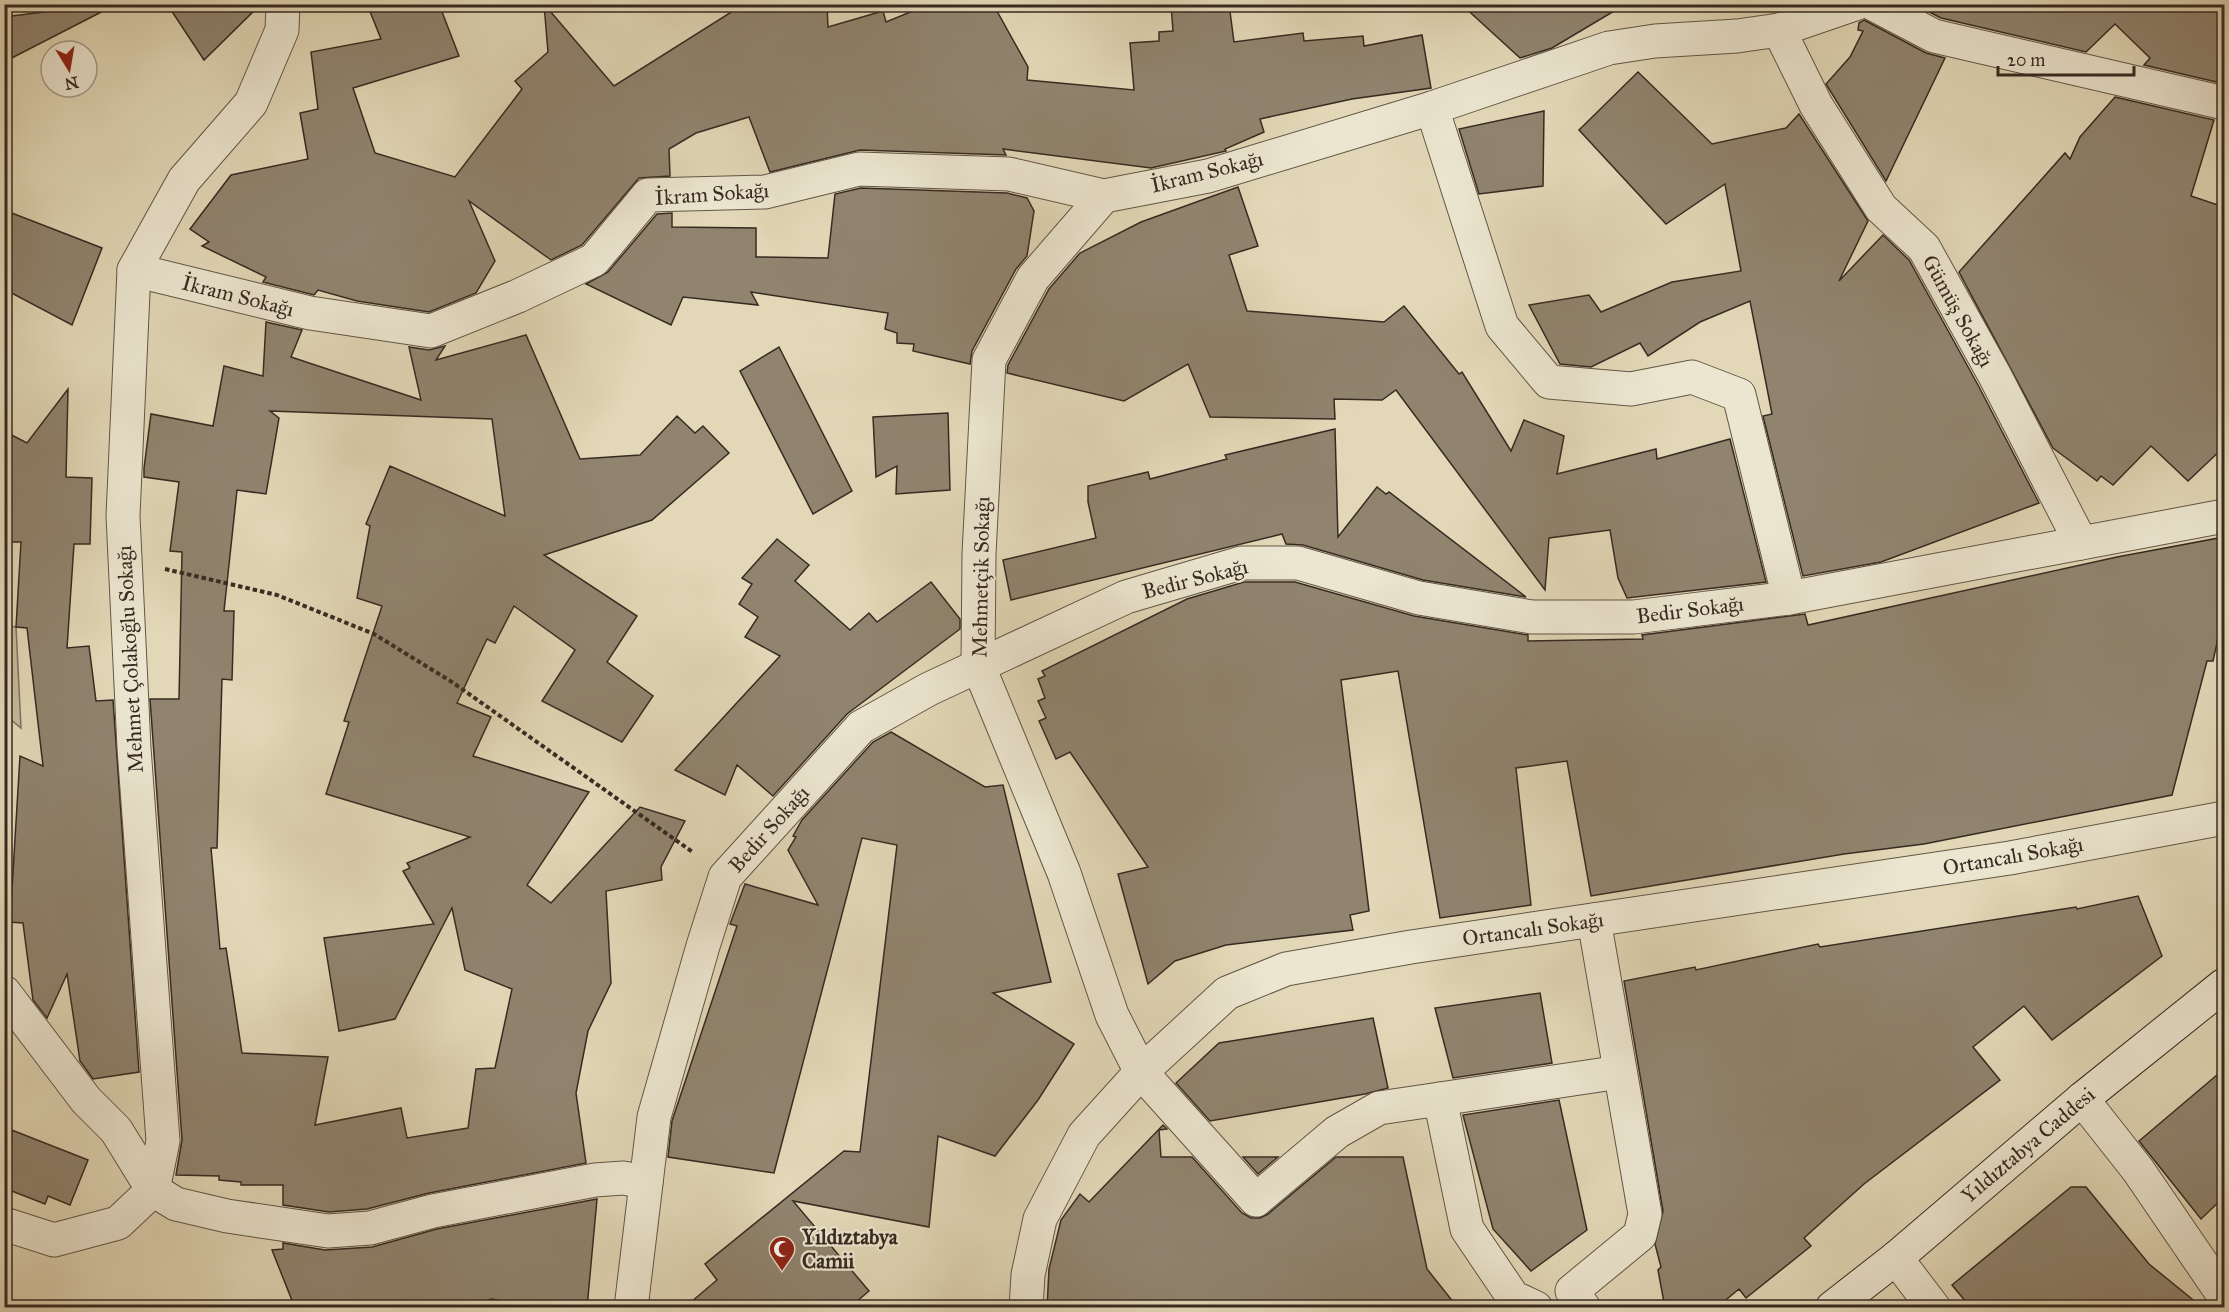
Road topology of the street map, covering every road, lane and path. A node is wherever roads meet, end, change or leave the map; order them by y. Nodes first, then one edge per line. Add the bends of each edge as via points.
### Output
1 (283, 4) edge
2 (1855, 4) edge
3 (1873, 4) edge
4 (1779, 30) junction
5 (2224, 103) edge
6 (1432, 108) junction
7 (1104, 196) junction
8 (134, 270) junction
9 (2224, 516) edge
10 (2081, 543) junction
11 (125, 559) junction
12 (1789, 598) junction
13 (978, 665) junction
14 (2224, 818) edge
15 (725, 877) junction
16 (1594, 920) junction
17 (2224, 985) edge
18 (4, 992) edge
19 (1141, 1072) junction
20 (1620, 1072) junction
21 (1440, 1099) junction
22 (2082, 1099) junction
23 (646, 1182) junction
24 (153, 1190) junction
25 (4, 1224) edge
26 (1896, 1258) junction
27 (2224, 1296) edge
28 (1578, 1299) edge
29 (631, 1308) edge
30 (1026, 1308) edge
31 (1538, 1308) edge
32 (1832, 1308) edge
33 (1934, 1308) edge

1 - 8 street, Mehmet Çolakoğlu Sokağı via 282,30 251,103 184,180
2 - 4 street, İkram Sokağı
3 - 5 street via 1934,36
4 - 6 street, İkram Sokağı via 1609,48
4 - 10 street, Gümüş Sokağı via 1816,105 1881,208 1924,248
6 - 7 street, İkram Sokağı via 1208,176
6 - 12 street via 1502,326 1549,382 1631,388 1692,377 1739,395
7 - 8 street, İkram Sokağı via 1009,174 859,170 765,192 648,195 594,260 431,331 310,313
7 - 13 street, Mehmetçik Sokağı via 1033,278 989,360 979,554
8 - 11 street, Mehmet Çolakoğlu Sokağı via 123,516
9 - 10 street, Bedir Sokağı
10 - 12 street, Bedir Sokağı
11 - 15 path via 277,595 374,634 541,742
11 - 24 street, Mehmet Çolakoğlu Sokağı via 134,748 163,1141
12 - 13 street, Bedir Sokağı via 1634,617 1532,617 1419,598 1299,563 1241,563 1126,597
13 - 15 street, Bedir Sokağı via 861,727
13 - 19 street, Mehmetçik Sokağı via 1064,873 1112,1015
14 - 16 street, Ortancalı Sokağı via 2010,858
15 - 23 street, Bedir Sokağı via 654,1118
16 - 19 street, Ortancalı Sokağı via 1286,969 1227,993
16 - 20 street
17 - 22 street, Yıldıztabya Caddesi
18 - 24 street via 86,1100 116,1130
19 - 21 street, Mehmetçik Sokağı via 1256,1200 1336,1132 1379,1108
19 - 30 street, Ortancalı Sokağı via 1084,1135 1040,1219 1028,1275
20 - 21 street
20 - 28 street via 1645,1214 1640,1235
21 - 31 street via 1467,1229 1513,1297
22 - 26 street, Yıldıztabya Caddesi
22 - 27 street via 2138,1170
23 - 24 street via 623,1178 596,1180 433,1211 370,1228 328,1231 217,1214 176,1204
23 - 29 street, Bedir Sokağı
24 - 25 street via 118,1223 54,1239
26 - 32 street, Yıldıztabya Caddesi
26 - 33 street
28 - 31 street

